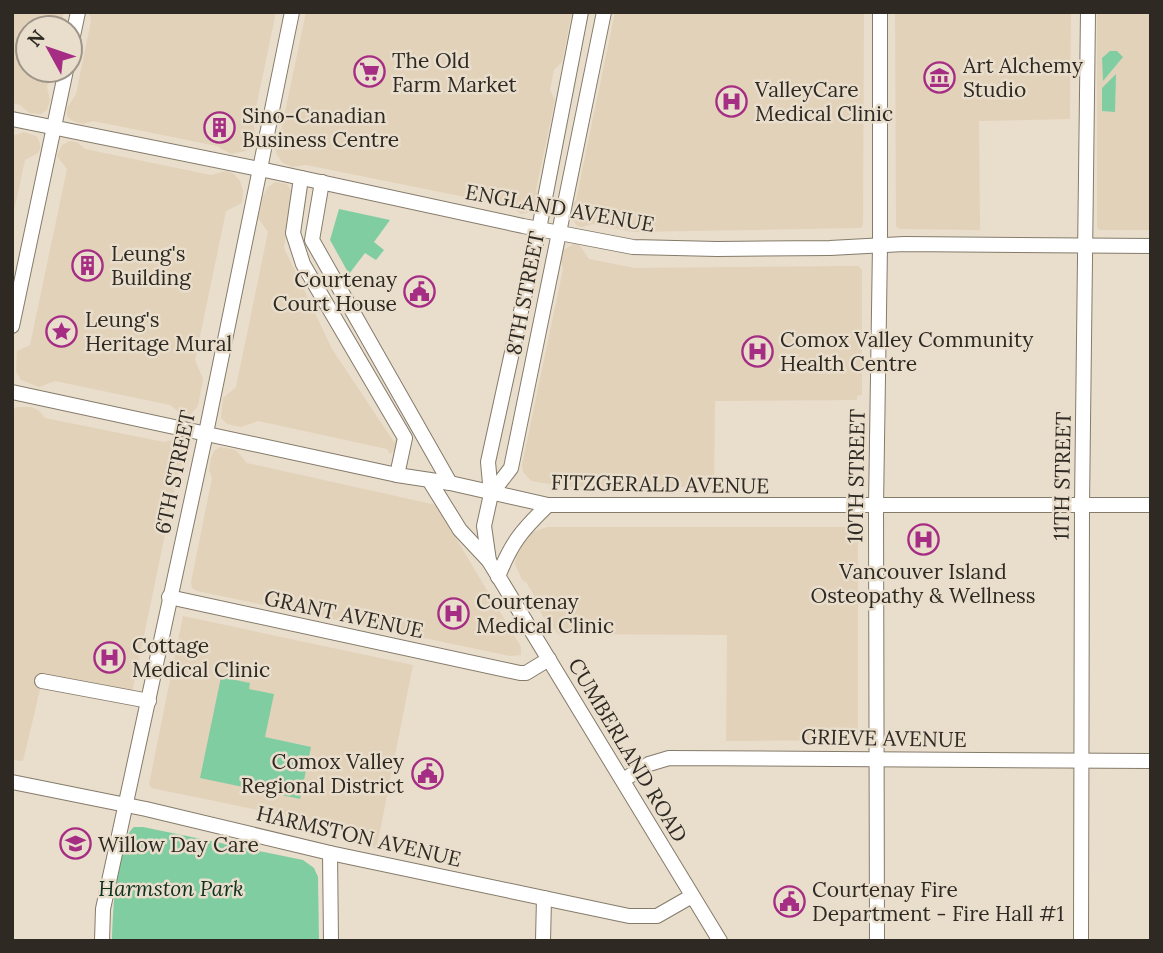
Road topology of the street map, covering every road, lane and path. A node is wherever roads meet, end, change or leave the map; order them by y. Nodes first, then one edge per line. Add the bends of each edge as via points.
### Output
1 (292, 12) edge
2 (581, 12) edge
3 (604, 12) edge
4 (880, 12) edge
5 (1088, 12) edge
6 (63, 84) edge
7 (12, 119) edge
8 (53, 128) junction
9 (259, 169) junction
10 (302, 178) junction
11 (322, 182) junction
12 (539, 229) junction
13 (558, 232) junction
14 (1085, 245) junction
15 (880, 246) junction
16 (1151, 246) edge
17 (12, 326) edge
18 (12, 392) edge
19 (206, 433) junction
20 (397, 475) junction
21 (429, 480) junction
22 (450, 483) junction
23 (491, 494) junction
24 (548, 505) junction
25 (1082, 505) junction
26 (1151, 505) edge
27 (876, 506) junction
28 (489, 561) junction
29 (498, 578) junction
30 (169, 597) junction
31 (549, 659) junction
32 (42, 681) dead end
33 (149, 701) junction
34 (876, 760) junction
35 (1082, 761) junction
36 (1151, 761) edge
37 (623, 780) junction
38 (12, 782) edge
39 (126, 804) junction
40 (330, 853) junction
41 (692, 896) junction
42 (544, 898) junction
43 (102, 941) edge
44 (331, 941) edge
45 (543, 941) edge
46 (720, 941) edge
47 (877, 941) edge
48 (1081, 941) edge

1 - 9 street, 6TH STREET
2 - 12 street, 8TH STREET
3 - 13 street, 8TH STREET
4 - 15 street, 10TH STREET
5 - 14 street, 11TH STREET
6 - 8 street
7 - 8 street, ENGLAND AVENUE
8 - 9 street, ENGLAND AVENUE
8 - 17 street
9 - 10 street, ENGLAND AVENUE
9 - 19 street, 6TH STREET
10 - 11 street, ENGLAND AVENUE
10 - 20 street via 293,233 303,264 405,438
11 - 12 street, ENGLAND AVENUE
11 - 22 street via 312,240
12 - 13 street, ENGLAND AVENUE
12 - 23 street, 8TH STREET via 488,462
13 - 15 street, ENGLAND AVENUE via 633,247
13 - 23 street, 8TH STREET via 511,468
14 - 15 street, ENGLAND AVENUE
14 - 16 street, ENGLAND AVENUE
14 - 25 street, 11TH STREET
15 - 27 street, 10TH STREET
18 - 19 street, FITZGERALD AVENUE
19 - 20 street, FITZGERALD AVENUE
19 - 30 street, 6TH STREET
20 - 21 street, FITZGERALD AVENUE
21 - 22 street, FITZGERALD AVENUE
21 - 28 street, CUMBERLAND ROAD via 460,530
22 - 23 street, FITZGERALD AVENUE
23 - 24 street, FITZGERALD AVENUE
23 - 28 street, 8TH STREET via 484,526
24 - 27 street, FITZGERALD AVENUE
24 - 29 street via 509,549
25 - 26 street, FITZGERALD AVENUE
25 - 27 street, FITZGERALD AVENUE
25 - 35 street, 11TH STREET
27 - 34 street, 10TH STREET
28 - 29 street, CUMBERLAND ROAD
29 - 31 street, CUMBERLAND ROAD
30 - 31 street, GRANT AVENUE via 520,673
30 - 33 street, 6TH STREET
31 - 37 street, CUMBERLAND ROAD
32 - 33 street
33 - 39 street, 6TH STREET
34 - 35 street, GRIEVE AVENUE
34 - 37 street, GRIEVE AVENUE via 669,758
34 - 47 street, 10TH STREET
35 - 36 street, GRIEVE AVENUE
35 - 48 street, 11TH STREET
37 - 41 street, CUMBERLAND ROAD
38 - 39 street, HARMSTON AVENUE
39 - 40 street, HARMSTON AVENUE
39 - 43 street, 6TH STREET via 103,909
40 - 42 street, HARMSTON AVENUE
40 - 44 street
41 - 42 street, HARMSTON AVENUE via 657,916 641,917
41 - 46 street, CUMBERLAND ROAD
42 - 45 street

